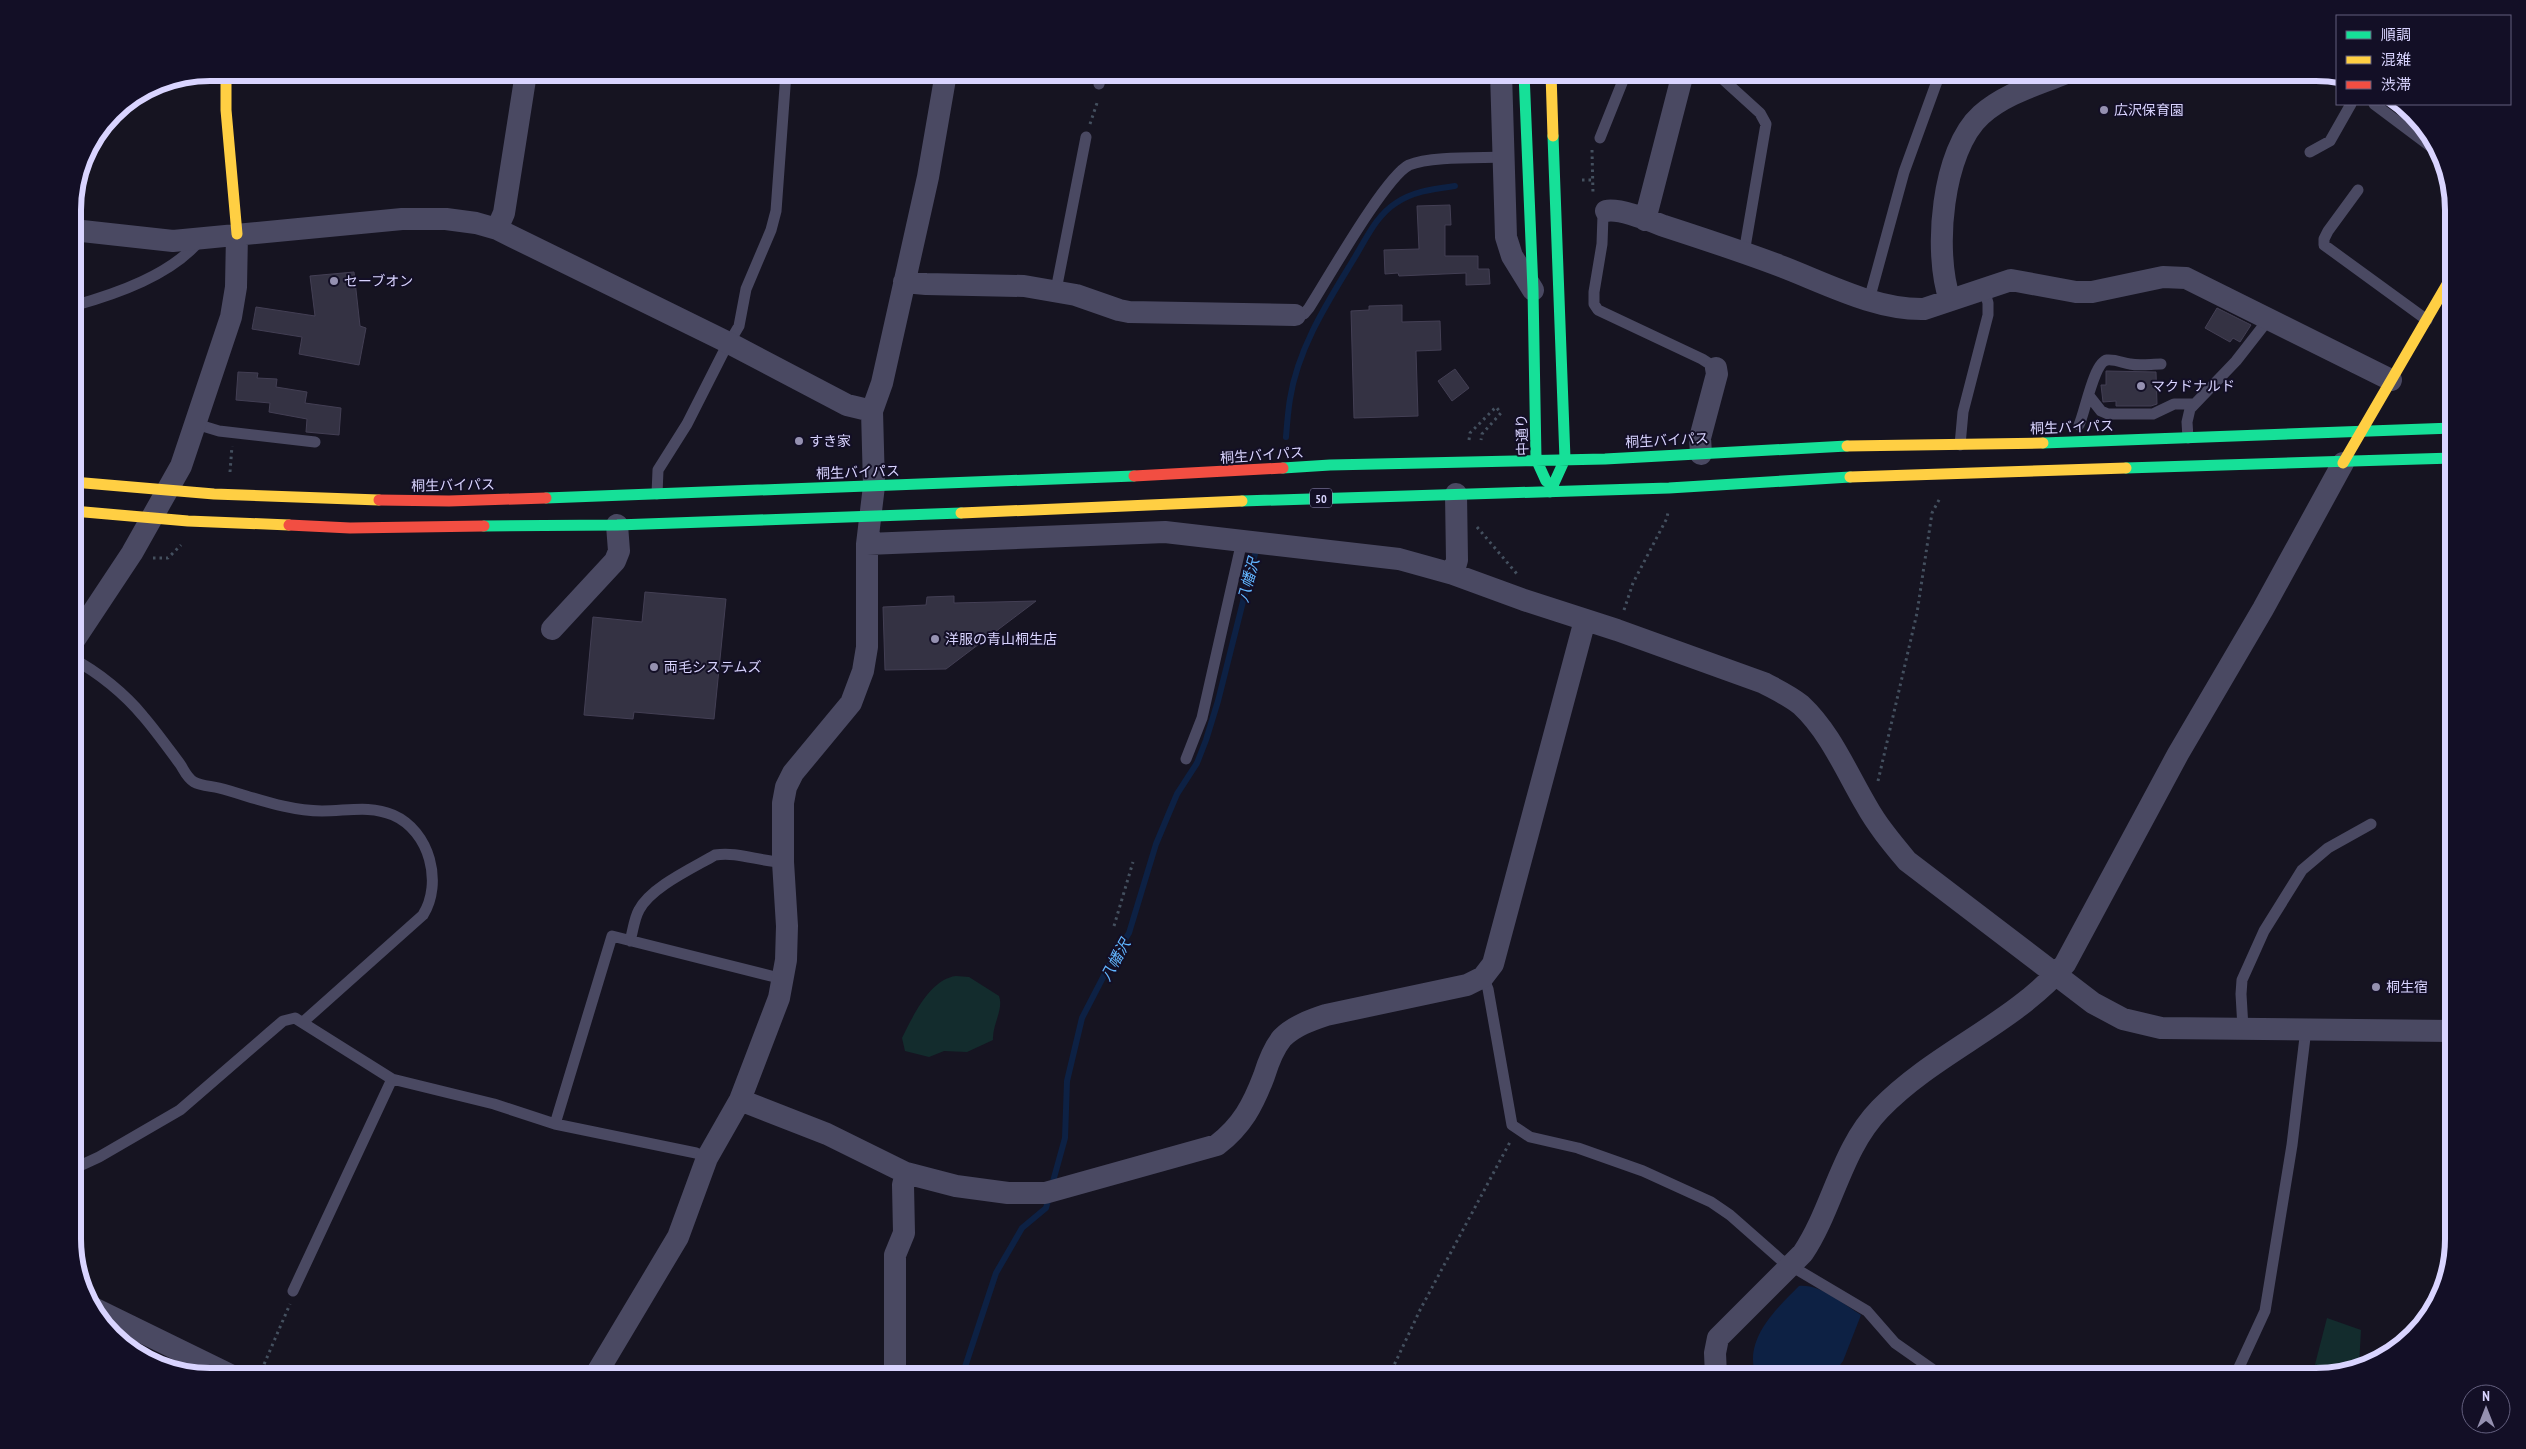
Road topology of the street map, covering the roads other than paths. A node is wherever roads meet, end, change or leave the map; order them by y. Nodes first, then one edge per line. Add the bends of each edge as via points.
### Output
1 (1501, 81) edge
2 (1524, 81) edge
3 (1551, 81) edge
4 (1622, 81) edge
5 (1681, 81) edge
6 (1726, 81) edge
7 (1937, 81) edge
8 (2044, 81) edge
9 (226, 82) edge
10 (524, 82) edge
11 (785, 82) edge
12 (944, 82) edge
13 (2350, 105) edge
14 (2375, 105) edge
15 (1086, 137) road end
16 (1600, 138) dead end
17 (2426, 143) edge
18 (2310, 152) dead end
19 (1504, 157) junction
20 (2358, 190) dead end
21 (1606, 211) joint
22 (1645, 220) junction
23 (497, 229) junction
24 (82, 231) edge
25 (237, 234) junction
26 (201, 239) junction
27 (1744, 253) junction
28 (904, 282) junction
29 (1984, 289) junction
30 (1056, 290) junction
31 (1533, 290) junction
32 (2444, 290) edge
33 (1869, 300) junction
34 (1950, 300) junction
35 (82, 303) edge
36 (1295, 315) joint
37 (2268, 320) junction
38 (2427, 320) junction
39 (729, 343) junction
40 (2162, 364) dead end
41 (1716, 368) joint
42 (2391, 380) junction
43 (2090, 397) junction
44 (2194, 404) junction
45 (872, 411) junction
46 (196, 424) junction
47 (2079, 425) dead end
48 (2444, 428) edge
49 (2362, 431) junction
50 (2188, 438) junction
51 (315, 442) dead end
52 (1960, 444) junction
53 (1701, 454) junction
54 (2444, 458) edge
55 (1536, 459) junction
56 (1565, 459) junction
57 (2343, 463) junction
58 (82, 483) edge
59 (874, 486) junction
60 (1550, 492) junction
61 (657, 494) junction
62 (1456, 494) junction
63 (82, 512) edge
64 (871, 517) junction
65 (617, 525) junction
66 (1252, 543) junction
67 (867, 544) junction
68 (1453, 574) junction
69 (1585, 620) junction
70 (82, 629) edge
71 (552, 629) dead end
72 (82, 665) edge
73 (1186, 759) dead end
74 (2371, 824) dead end
75 (783, 862) junction
76 (630, 941) junction
77 (2056, 975) junction
78 (1483, 977) junction
79 (783, 980) junction
80 (303, 1022) junction
81 (2243, 1028) junction
82 (2306, 1030) junction
83 (2445, 1032) edge
84 (392, 1079) junction
85 (740, 1100) junction
86 (554, 1124) junction
87 (707, 1158) junction
88 (82, 1166) edge
89 (906, 1172) junction
90 (1792, 1266) junction
91 (293, 1291) road end
92 (105, 1314) edge
93 (216, 1368) edge
94 (600, 1368) edge
95 (895, 1368) edge
96 (1716, 1368) edge
97 (1931, 1368) edge
98 (2239, 1368) edge

1 - 19 street
2 - 31 main road, 中通り
3 - 56 main road
4 - 16 lane
5 - 22 street
6 - 27 lane via 1760,113 1766,124
7 - 33 lane via 1904,172
8 - 34 street via 2007,96 1980,116 1964,138 1953,165 1942,238 1942,274
9 - 25 main road
10 - 23 street via 504,213
11 - 39 lane via 774,220 746,289 739,326
12 - 28 street via 928,177
13 - 18 lane via 2330,141
14 - 17 lane
15 - 30 lane
19 - 31 street via 1506,237 1512,256
19 - 36 lane via 1423,161 1401,171 1367,215 1309,308 1304,314
20 - 38 lane via 2328,231 2324,245
21 - 22 street
21 - 41 lane via 1603,214 1594,292 1594,304 1598,310
22 - 27 street
23 - 25 street via 446,219 402,219
23 - 39 street
24 - 26 street via 154,240
25 - 26 street
25 - 46 street via 232,317
26 - 35 lane via 190,253 139,284
27 - 33 street
28 - 30 street
28 - 45 street via 882,383
29 - 34 street
29 - 37 street via 2011,280 2092,292 2176,276 2198,283
29 - 52 lane via 1988,315 1963,412
30 - 36 street via 1129,312
31 - 55 main road, 中通り
32 - 38 main road
33 - 34 street via 1912,309 1924,309
37 - 42 street
37 - 44 lane via 2236,361
38 - 42 main road
39 - 45 street via 847,405
39 - 61 lane via 687,424 658,470
40 - 43 lane via 2132,365 2106,360 2096,370
41 - 53 street via 1700,438
42 - 49 main road
43 - 44 lane via 2102,411 2114,414 2153,414 2174,404
43 - 47 lane
44 - 50 lane via 2187,422
45 - 59 street
46 - 51 lane via 219,431
46 - 70 street via 181,466 156,512
48 - 49 main road, 桐生バイパス
49 - 50 main road, 桐生バイパス
49 - 57 main road
50 - 52 main road, 桐生バイパス
52 - 53 main road, 桐生バイパス via 1864,445
53 - 56 main road, 桐生バイパス
54 - 57 main road, 50
55 - 56 main road, 桐生バイパス
55 - 59 main road, 桐生バイパス
55 - 60 main road, 中通り
56 - 60 main road
57 - 60 main road, 50 via 1829,478
57 - 77 street
58 - 61 main road, 桐生バイパス via 202,494 361,501
59 - 61 main road, 桐生バイパス
59 - 64 street
60 - 62 main road, 50
62 - 64 main road, 50
62 - 68 street via 1457,560
63 - 65 main road, 50 via 188,521 350,528
64 - 65 main road, 50
64 - 67 street
65 - 71 street via 619,551 614,561
66 - 67 street via 1165,532 1133,532
66 - 68 street via 1399,559
66 - 73 lane via 1202,718
67 - 75 street via 864,671 851,703 801,760 786,787
68 - 69 street
69 - 77 street via 1764,683 1799,704 1821,727 1867,807 1907,861
69 - 78 street via 1498,947 1493,964
72 - 80 lane via 120,692 195,783 294,809 377,810 406,823 425,848 432,869 431,904 423,915
74 - 81 lane via 2328,848 2302,870 2269,924 2242,980
75 - 76 lane via 715,854 651,896 639,910
75 - 79 street via 787,926
76 - 79 lane
76 - 86 lane via 612,936
77 - 81 street via 2093,1003 2142,1025 2190,1029
77 - 90 street via 2040,991 1915,1078 1878,1110 1856,1142 1814,1238
78 - 89 street via 1456,988 1307,1021 1277,1045 1246,1114 1235,1132 1217,1145 1054,1191 1027,1195 956,1186
78 - 90 lane via 1488,989 1512,1124 1530,1137 1643,1171 1691,1192 1730,1215
79 - 85 street
80 - 84 lane
80 - 88 lane via 295,1018 283,1021 180,1110
81 - 82 street
82 - 83 street
82 - 98 lane via 2292,1145 2265,1310
84 - 86 lane via 494,1104
84 - 91 lane
85 - 87 street
85 - 89 street via 826,1134
86 - 87 lane
87 - 94 street via 678,1237
89 - 95 street via 903,1185 904,1233 895,1256
90 - 96 street via 1718,1338
90 - 97 lane via 1867,1310 1895,1343
92 - 93 street

